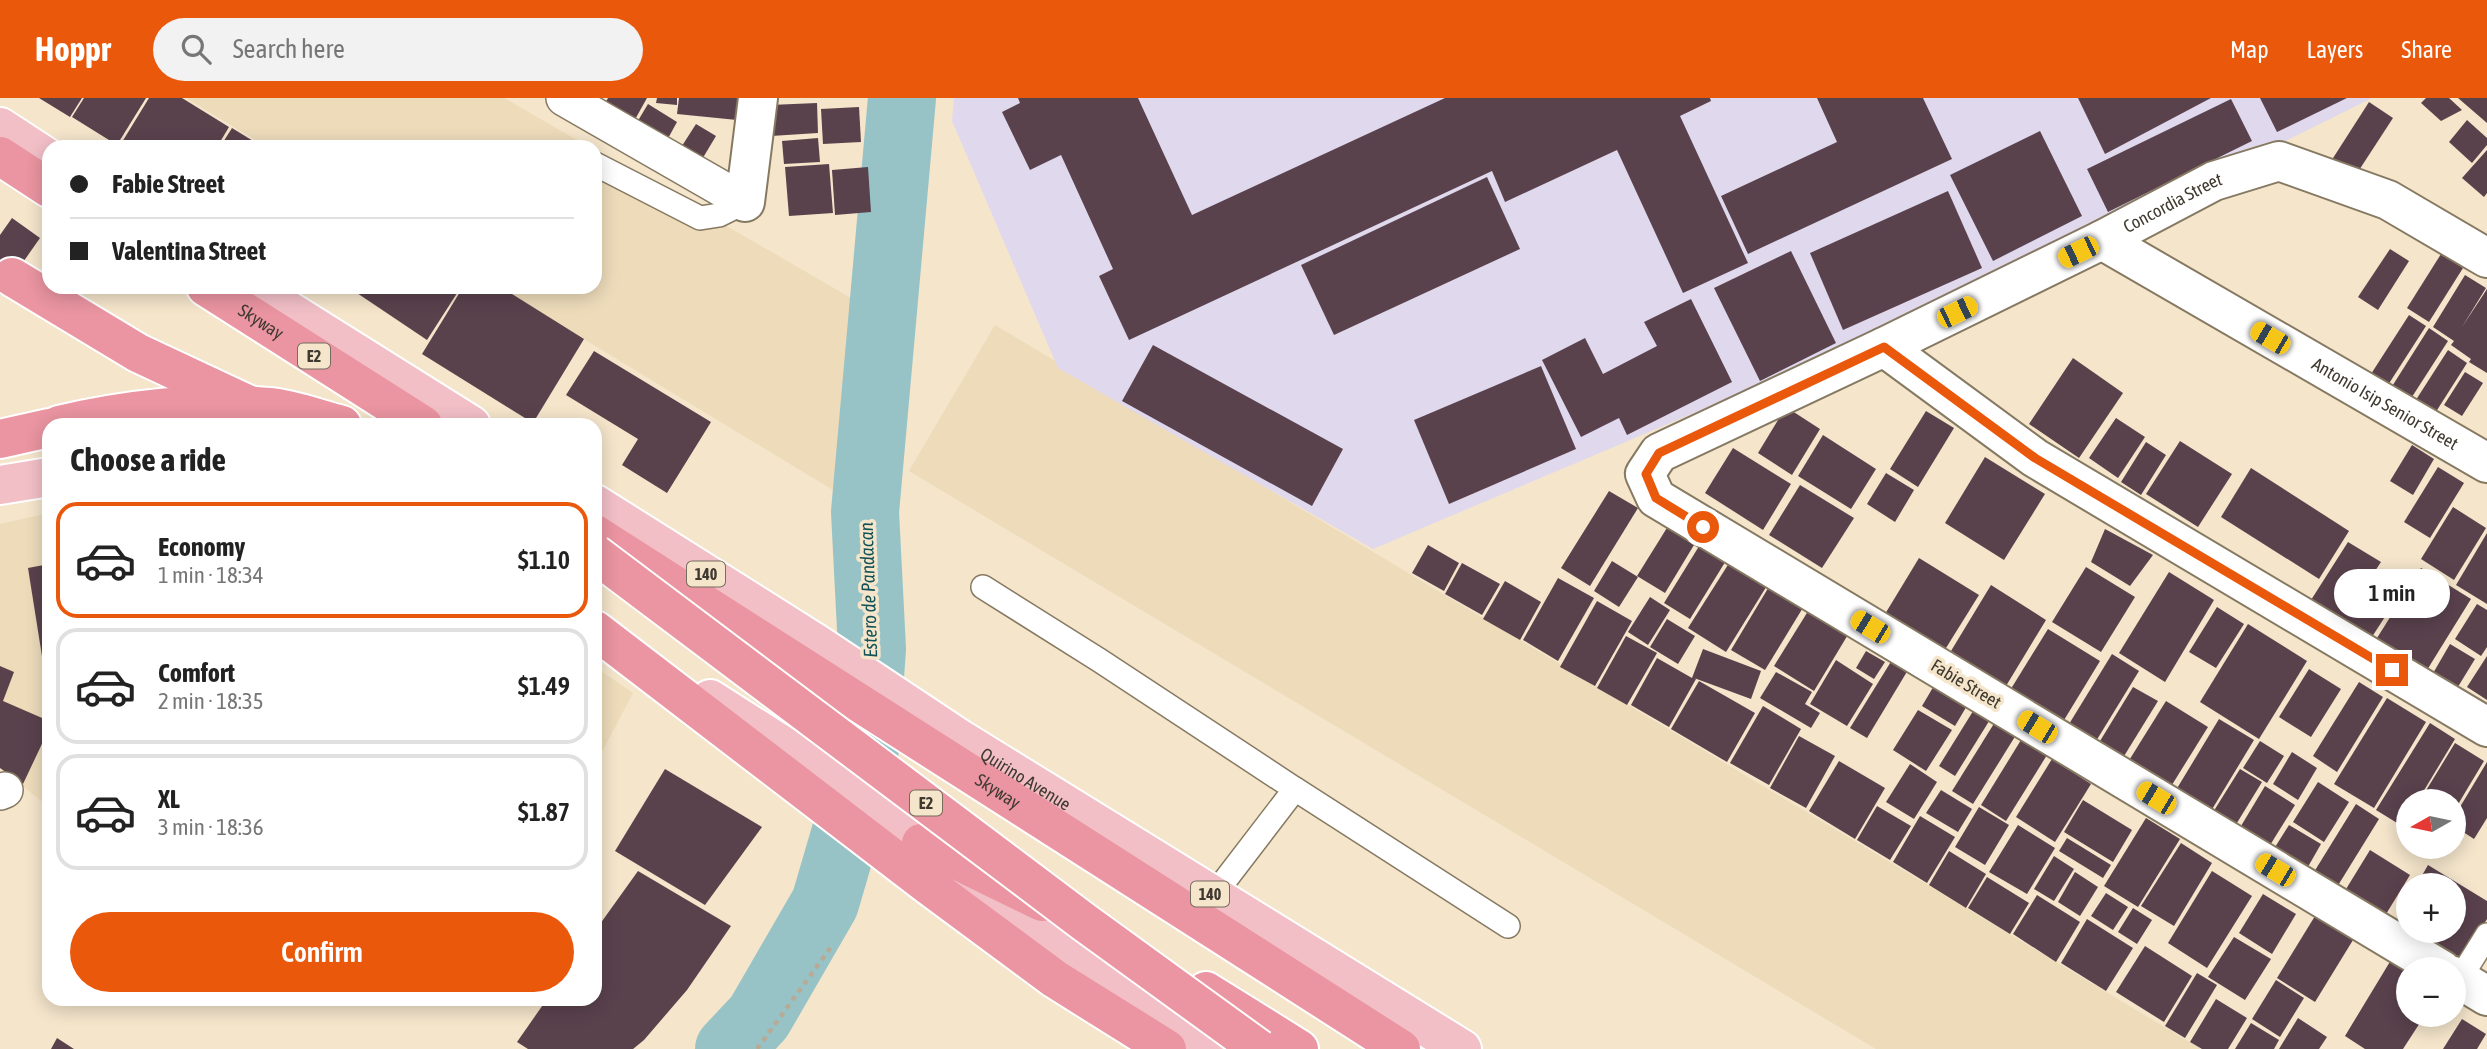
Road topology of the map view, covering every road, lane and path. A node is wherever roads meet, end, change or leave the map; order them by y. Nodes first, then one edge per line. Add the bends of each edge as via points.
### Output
1 (564, 98) edge
2 (758, 98) edge
3 (3, 145) edge
4 (42, 157) edge
5 (602, 168) edge
6 (42, 181) edge
7 (42, 192) edge
8 (746, 202) junction
9 (2102, 240) junction
10 (2487, 258) edge
11 (12, 277) dead end
12 (196, 294) edge
13 (217, 294) edge
14 (262, 294) edge
15 (1884, 347) junction
16 (88, 418) edge
17 (277, 418) edge
18 (314, 418) edge
19 (391, 418) edge
20 (412, 418) edge
21 (460, 418) edge
22 (42, 430) edge
23 (0, 439) edge
24 (2487, 463) edge
25 (1646, 474) joint
26 (42, 478) edge
27 (0, 485) edge
28 (602, 509) edge
29 (602, 538) edge
30 (602, 556) edge
31 (602, 558) edge
32 (983, 587) dead end
33 (602, 633) edge
34 (602, 634) edge
35 (810, 655) junction
36 (2487, 727) edge
37 (1295, 789) junction
38 (920, 843) junction
39 (1213, 896) junction
40 (1508, 926) dead end
41 (2487, 935) edge
42 (831, 947) dead end
43 (2423, 957) edge
44 (2466, 971) edge
45 (757, 1049) edge
46 (1167, 1049) edge
47 (1218, 1049) edge
48 (1259, 1049) edge
49 (1299, 1049) edge
50 (1401, 1049) edge
51 (1462, 1049) edge

1 - 8 street
2 - 8 street
3 - 4 main road
3 - 6 highway
3 - 7 highway
5 - 8 lane via 700,218
9 - 10 street, Concordia Street via 2214,181 2279,161 2388,200
9 - 15 street, Concordia Street
9 - 24 street, Antonio Isip Senior Street
11 - 17 highway via 138,353
12 - 19 highway, Skyway / E2
13 - 20 highway, Skyway / E2
14 - 21 main road
15 - 25 street, Concordia Street via 1659,453
15 - 36 street via 2035,458
16 - 18 highway via 197,406 270,407
22 - 23 highway
25 - 43 street, Fabie Street via 1656,498
26 - 27 main road
28 - 35 main road, Quirino Avenue / 140
29 - 35 highway, Skyway
30 - 35 highway, bridge
31 - 48 highway, E2, bridge
32 - 37 lane
33 - 38 main road via 790,750
34 - 46 highway via 1055,979
35 - 39 main road, Quirino Avenue / 140 via 960,740
35 - 50 highway, Skyway
37 - 39 lane
37 - 40 lane
38 - 47 main road via 1079,960
38 - 49 highway via 1129,944
39 - 51 main road, Quirino Avenue / 140
41 - 44 lane
42 - 45 path

